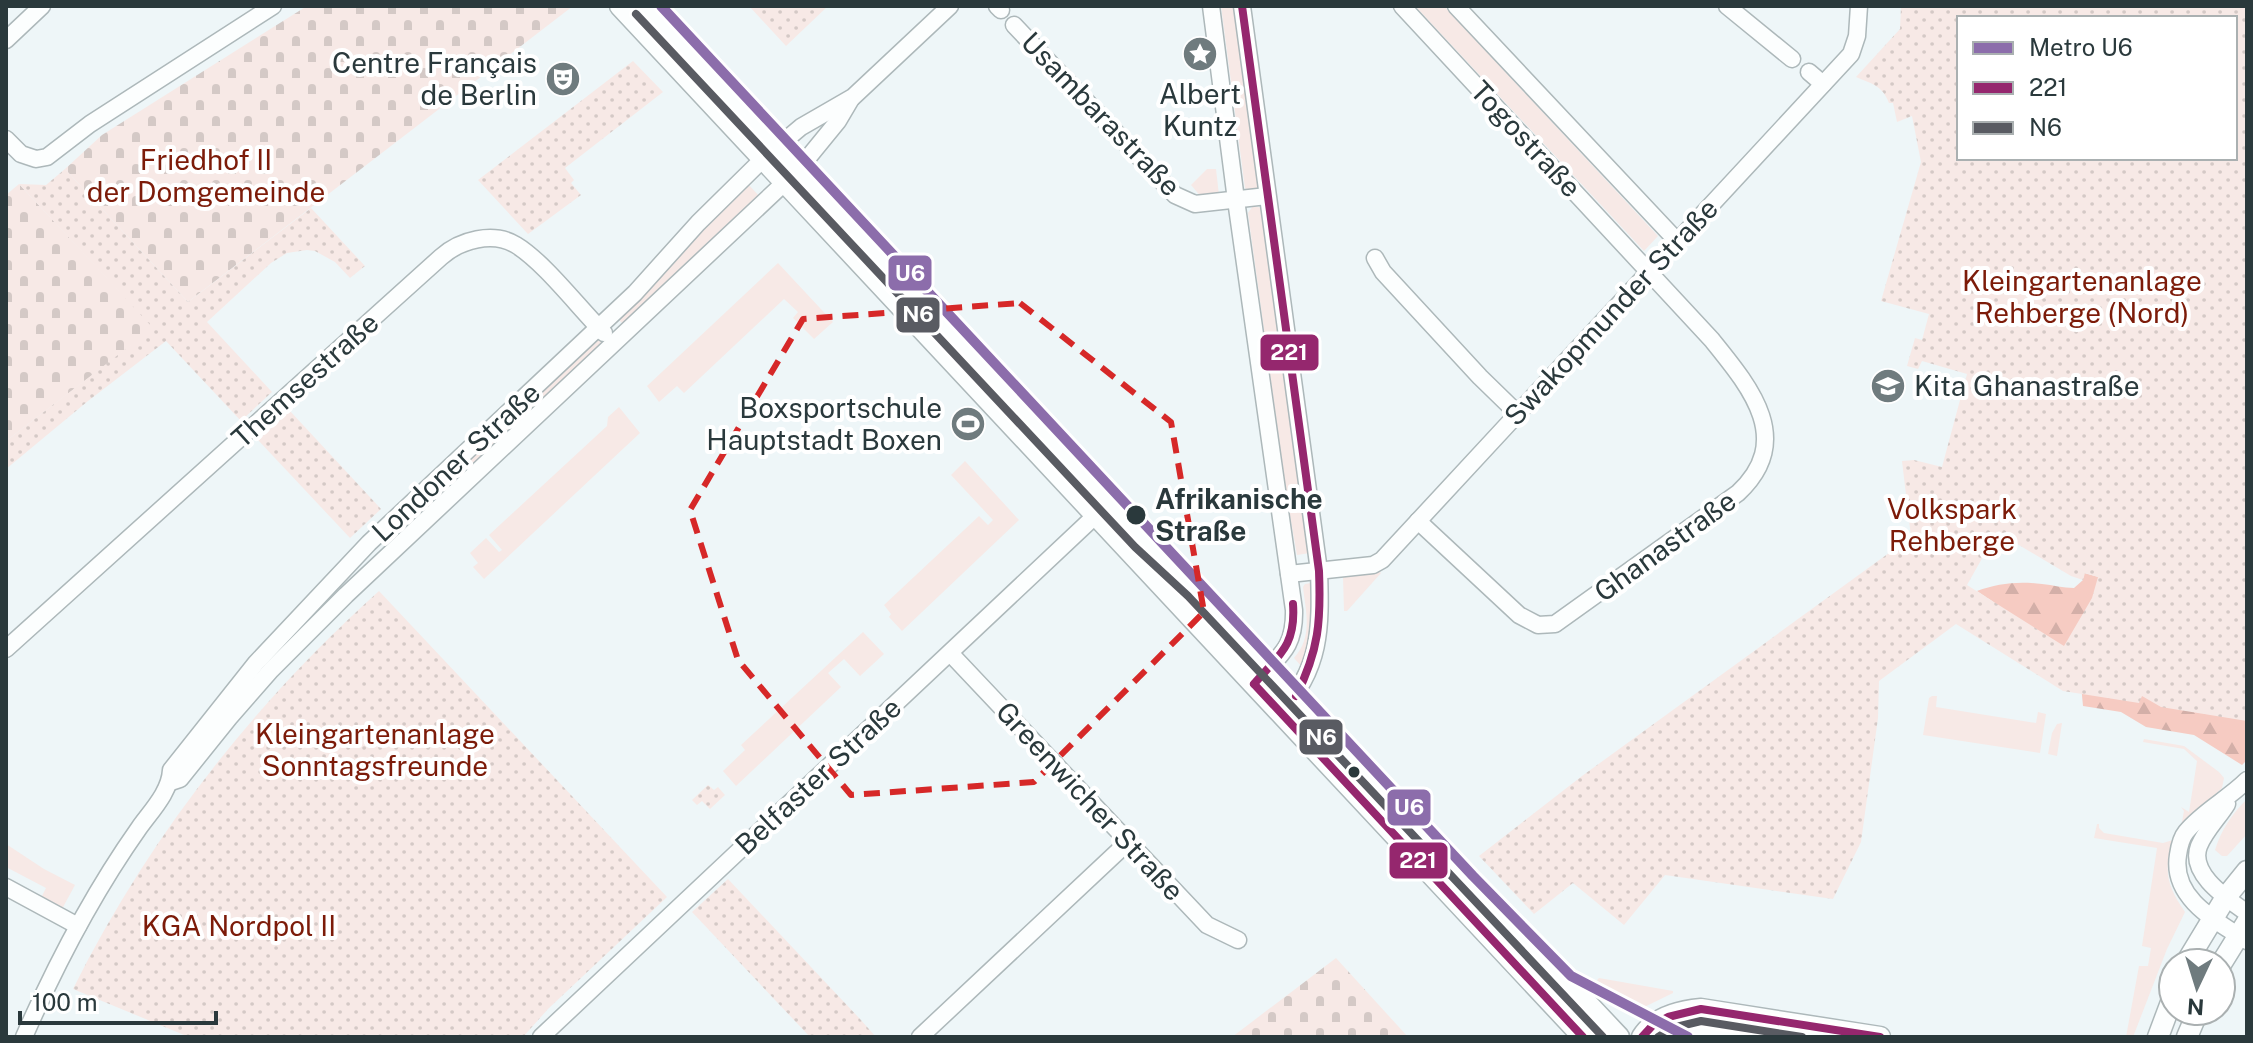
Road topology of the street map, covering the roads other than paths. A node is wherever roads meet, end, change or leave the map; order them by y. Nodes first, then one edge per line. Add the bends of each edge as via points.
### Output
1 (42, 6) edge
2 (273, 6) edge
3 (620, 6) edge
4 (645, 6) edge
5 (950, 6) edge
6 (1211, 6) edge
7 (1242, 6) edge
8 (1402, 6) edge
9 (1456, 6) edge
10 (1727, 6) edge
11 (1859, 6) edge
12 (1014, 25) dead end
13 (6, 40) edge
14 (1792, 59) dead end
15 (1809, 72) dead end
16 (1823, 84) junction
17 (853, 97) junction
18 (6, 139) edge
19 (770, 153) junction
20 (792, 176) junction
21 (1267, 196) junction
22 (1236, 200) junction
23 (1677, 241) junction
24 (1375, 258) dead end
25 (1650, 271) junction
26 (598, 327) junction
27 (613, 342) junction
28 (1517, 413) junction
29 (1096, 515) junction
30 (1418, 521) junction
31 (1319, 571) junction
32 (1289, 574) junction
33 (6, 649) edge
34 (950, 653) junction
35 (1269, 666) junction
36 (1254, 684) junction
37 (1296, 696) junction
38 (1280, 712) junction
39 (171, 782) junction
40 (2241, 786) edge
41 (1128, 842) junction
42 (2247, 871) edge
43 (6, 887) edge
44 (2226, 897) junction
45 (2247, 913) edge
46 (2213, 918) junction
47 (1510, 921) junction
48 (78, 926) junction
49 (2244, 933) edge
50 (1491, 938) junction
51 (1238, 940) dead end
52 (2196, 947) edge
53 (24, 1037) edge
54 (541, 1037) edge
55 (920, 1037) edge
56 (1583, 1037) edge
57 (1619, 1037) edge
58 (1642, 1037) edge
59 (1681, 1037) edge
60 (1757, 1037) edge
61 (1880, 1037) edge

1 - 13 street
2 - 18 street via 47,157 21,154
3 - 19 main road
4 - 19 main road
5 - 17 street
6 - 22 street
7 - 21 street
8 - 25 street, Togostraße
9 - 23 street, Togostraße
10 - 14 street
11 - 16 street, Swakopmunder Straße via 1851,54
12 - 22 street, Usambarastraße via 1175,195 1195,204
15 - 16 street
16 - 23 street, Swakopmunder Straße
17 - 19 street, Londoner Straße via 801,127
17 - 20 street, Londoner Straße
19 - 20 main road
19 - 26 street, Londoner Straße
20 - 27 street, Londoner Straße
20 - 29 main road
20 - 35 main road
21 - 22 street
21 - 31 street
22 - 32 street
23 - 25 street, Swakopmunder Straße
24 - 28 street
25 - 28 street, Swakopmunder Straße
25 - 30 street, Ghanastraße via 1729,360 1764,418 1765,447 1748,484 1563,620 1546,626 1519,615
26 - 27 street, Themsestraße
26 - 33 street, Themsestraße via 517,246 487,239 454,247
26 - 39 street, Londoner Straße via 302,612 205,725 171,770
27 - 39 street, Londoner Straße via 346,595 271,670 180,779
28 - 30 street, Swakopmunder Straße
29 - 34 street, Belfaster Straße
29 - 36 main road
30 - 31 street, Swakopmunder Straße via 1373,565
31 - 32 street
31 - 37 street via 1320,630 1315,656
32 - 35 street via 1292,638
34 - 41 street, Greenwicher Straße
34 - 54 street, Belfaster Straße
35 - 36 street
35 - 37 main road
36 - 38 main road
37 - 38 street
37 - 47 main road
38 - 50 main road
39 - 48 street, Londoner Straße
40 - 44 street via 2198,847 2204,874
40 - 46 street via 2184,834 2178,854 2180,885
41 - 51 street, Greenwicher Straße via 1207,925
41 - 55 street
42 - 44 main road
43 - 48 street
44 - 45 street
44 - 46 main road
46 - 49 street
46 - 52 main road
47 - 50 main road
47 - 57 main road
48 - 53 street, Londoner Straße
50 - 56 main road
58 - 61 main road via 1664,1019 1701,1009
59 - 60 main road via 1716,1030

